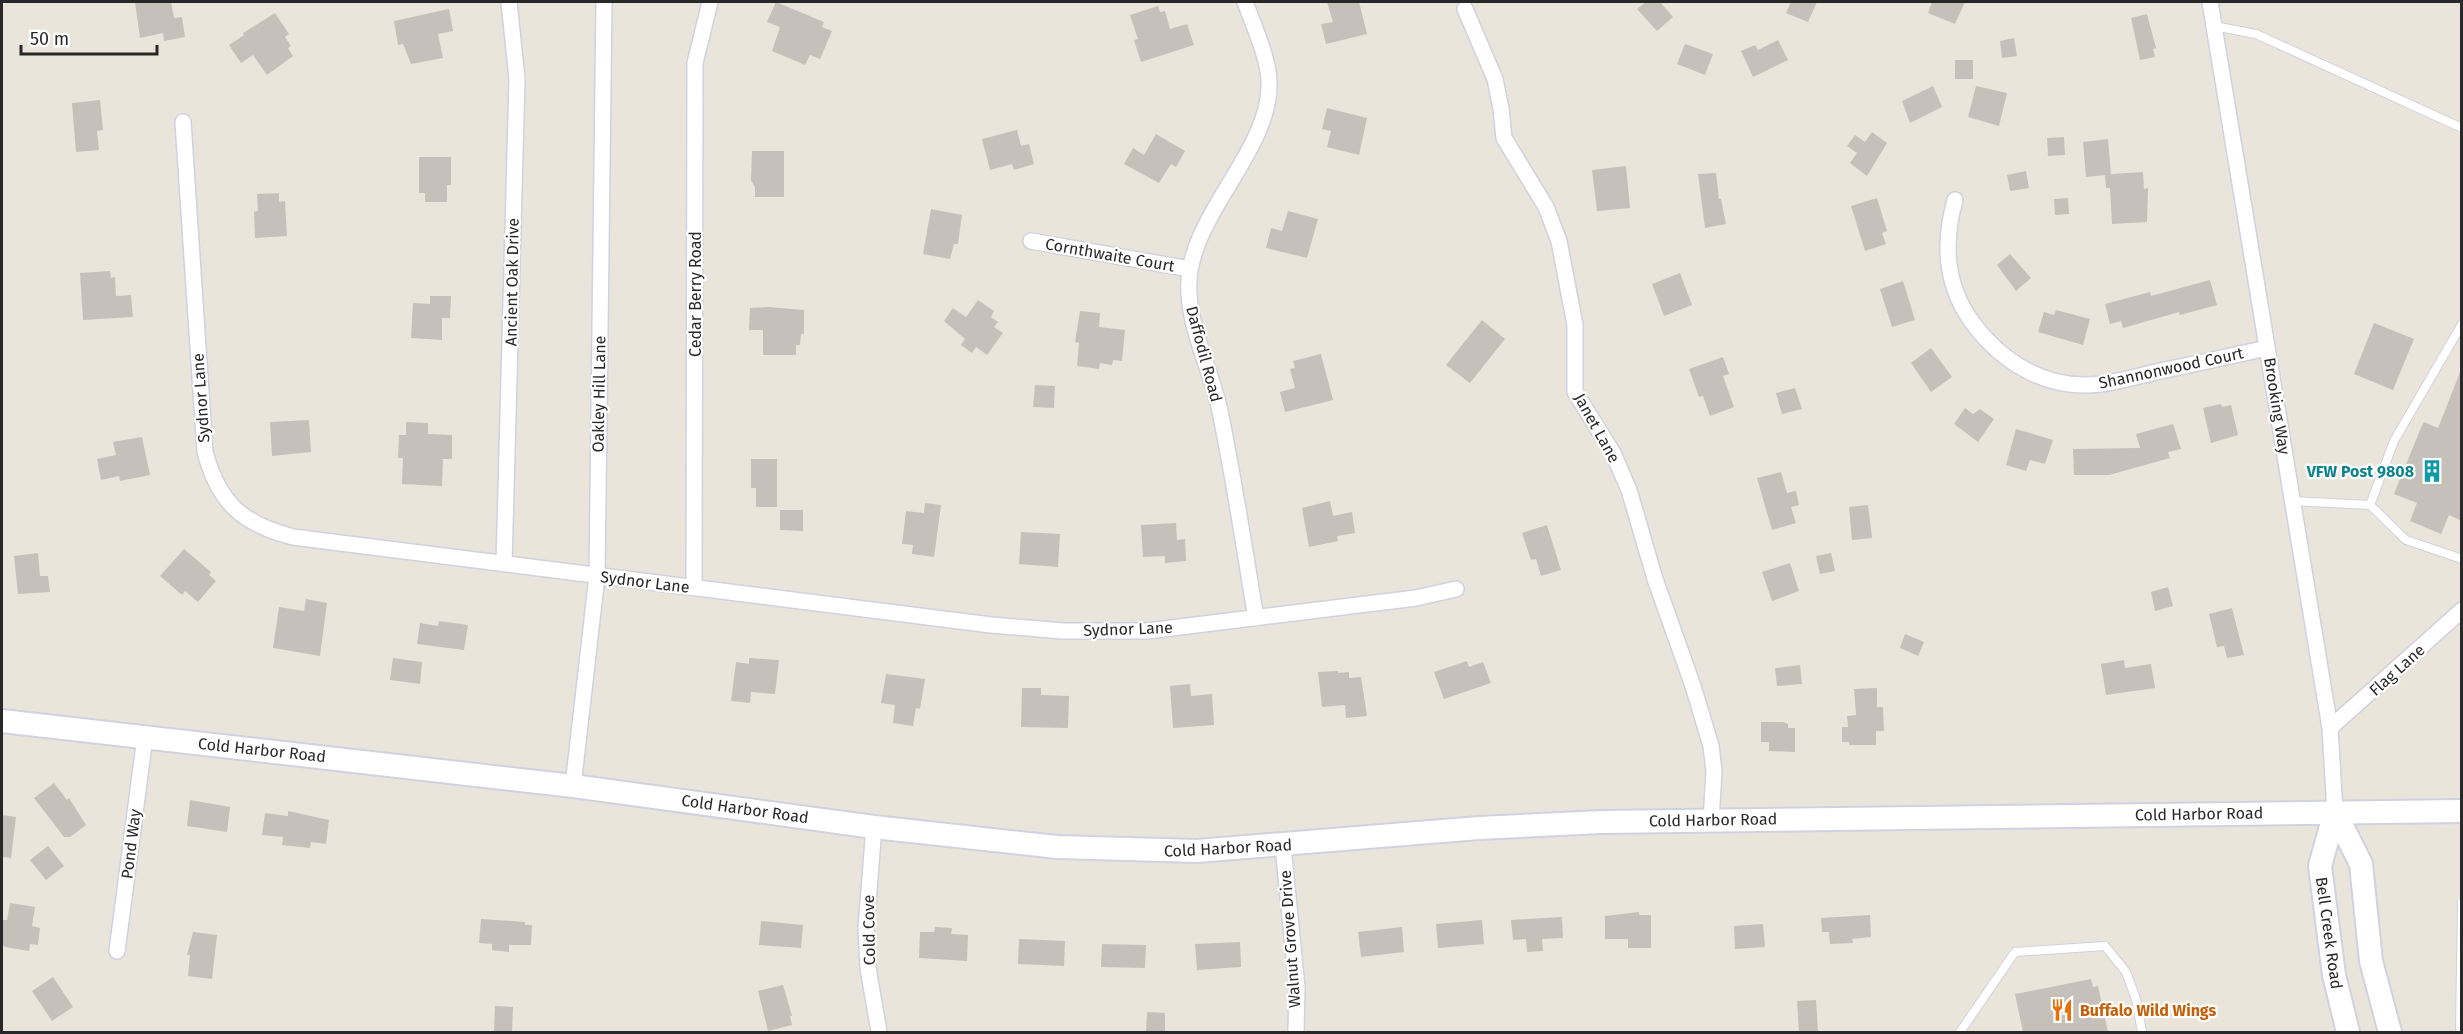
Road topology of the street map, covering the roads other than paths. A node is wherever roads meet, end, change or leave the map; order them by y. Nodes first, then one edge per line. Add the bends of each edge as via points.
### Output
1 (509, 2) edge
2 (604, 2) edge
3 (710, 2) edge
4 (1245, 2) edge
5 (2210, 2) edge
6 (1465, 9) dead end
7 (2214, 26) junction
8 (183, 122) dead end
9 (2462, 128) edge
10 (1955, 200) dead end
11 (1031, 241) dead end
12 (1190, 269) junction
13 (2462, 324) edge
14 (2267, 348) junction
15 (2292, 501) junction
16 (2370, 505) junction
17 (2462, 560) edge
18 (504, 564) junction
19 (597, 576) junction
20 (694, 588) junction
21 (1456, 589) dead end
22 (2462, 610) edge
23 (1256, 618) junction
24 (2, 721) edge
25 (2330, 728) junction
26 (145, 737) junction
27 (573, 786) junction
28 (2462, 811) edge
29 (2335, 812) junction
30 (1711, 821) junction
31 (874, 828) junction
32 (1282, 846) junction
33 (2462, 902) edge
34 (117, 951) dead end
35 (879, 1032) edge
36 (1296, 1032) edge
37 (1960, 1032) edge
38 (2142, 1032) edge
39 (2348, 1032) edge
40 (2390, 1032) edge
41 (2460, 1032) edge

1 - 18 street, Ancient Oak Drive via 517,79
2 - 19 street, Oakley Hill Lane
3 - 20 street, Cedar Berry Road via 695,63
4 - 12 street, Daffodil Road via 1269,77 1268,106 1211,218
5 - 7 street, Brooking Way
6 - 30 street, Janet Lane via 1495,80 1504,138 1546,207 1559,241 1575,325 1575,392 1613,453 1629,490 1693,686 1711,746
7 - 9 lane via 2256,34
7 - 14 street, Brooking Way
8 - 18 street, Sydnor Lane via 203,439 210,469 229,503 245,519 293,537
10 - 14 street, Shannonwood Court via 1947,245 1948,268 1955,290 1965,311 1997,351 2037,376 2059,382 2101,384
11 - 12 street, Cornthwaite Court
12 - 23 street, Daffodil Road via 1189,293 1219,406
13 - 16 lane via 2394,441
14 - 15 street, Brooking Way
15 - 16 lane
15 - 25 street, Brooking Way
16 - 17 lane via 2406,540
18 - 19 street, Sydnor Lane
19 - 20 street, Sydnor Lane
19 - 27 street, Oakley Hill Lane
20 - 23 street, Sydnor Lane via 1063,631 1147,631
21 - 23 street, Sydnor Lane via 1416,598
22 - 25 street, Flag Lane
24 - 26 main road, Cold Harbor Road
25 - 29 street, Brooking Way
26 - 27 main road, Cold Harbor Road
26 - 34 street, Pond Way
27 - 31 main road, Cold Harbor Road
28 - 29 main road, Cold Harbor Road
29 - 30 main road, Cold Harbor Road
29 - 39 main road, Bell Creek Road via 2320,866 2334,975
29 - 40 main road via 2361,864 2371,961
30 - 32 main road, Cold Harbor Road via 1479,828
31 - 32 main road, Cold Harbor Road via 1142,852
31 - 35 street, Cold Cove via 866,928
32 - 36 street, Walnut Grove Drive via 1297,987
33 - 41 lane
37 - 38 lane via 2015,952 2105,946 2126,972

